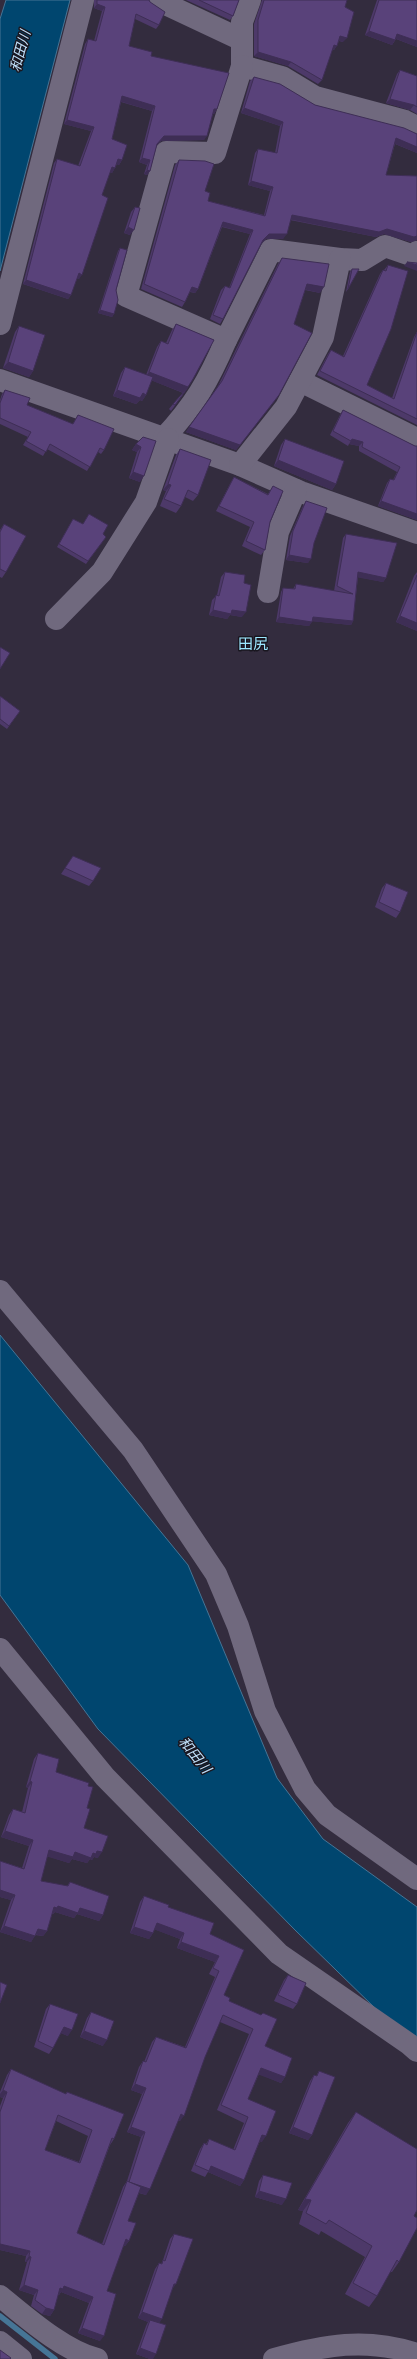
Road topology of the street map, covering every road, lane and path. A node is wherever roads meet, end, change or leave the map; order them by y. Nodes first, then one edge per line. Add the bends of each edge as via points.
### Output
1 (83, 0) edge
2 (157, 0) edge
3 (250, 0) edge
4 (242, 40) junction
5 (242, 66) junction
6 (417, 127) edge
7 (416, 256) edge
8 (340, 259) junction
9 (0, 324) edge
10 (226, 340) junction
11 (0, 380) edge
12 (300, 381) junction
13 (166, 439) junction
14 (417, 439) edge
15 (240, 465) junction
16 (296, 490) junction
17 (417, 534) edge
18 (268, 592) dead end
19 (56, 619) dead end
20 (0, 1291) edge
21 (0, 1649) edge
22 (417, 1879) edge
23 (417, 2052) edge
24 (0, 2296) edge
25 (0, 2342) edge
26 (417, 2354) edge
27 (21, 2359) edge
28 (98, 2359) edge
29 (274, 2359) edge

1 - 9 street
2 - 4 street
3 - 4 street via 242,22
4 - 5 street
5 - 6 street via 282,77 315,97 405,121
5 - 10 street via 215,153 166,152 126,296
7 - 8 street via 384,246 362,260
8 - 10 street via 270,250
8 - 12 street via 324,337
10 - 13 street via 209,379 190,409
11 - 13 street
12 - 14 street
12 - 15 street via 286,407
13 - 15 street
13 - 19 street via 146,502 102,572
15 - 16 street
16 - 17 street
16 - 18 street via 278,532
20 - 22 street via 133,1450 216,1574 238,1626 265,1711 305,1789 327,1815
21 - 23 street via 105,1777 279,1954
24 - 28 street via 67,2346
25 - 27 street
26 - 29 street via 372,2344 341,2343

